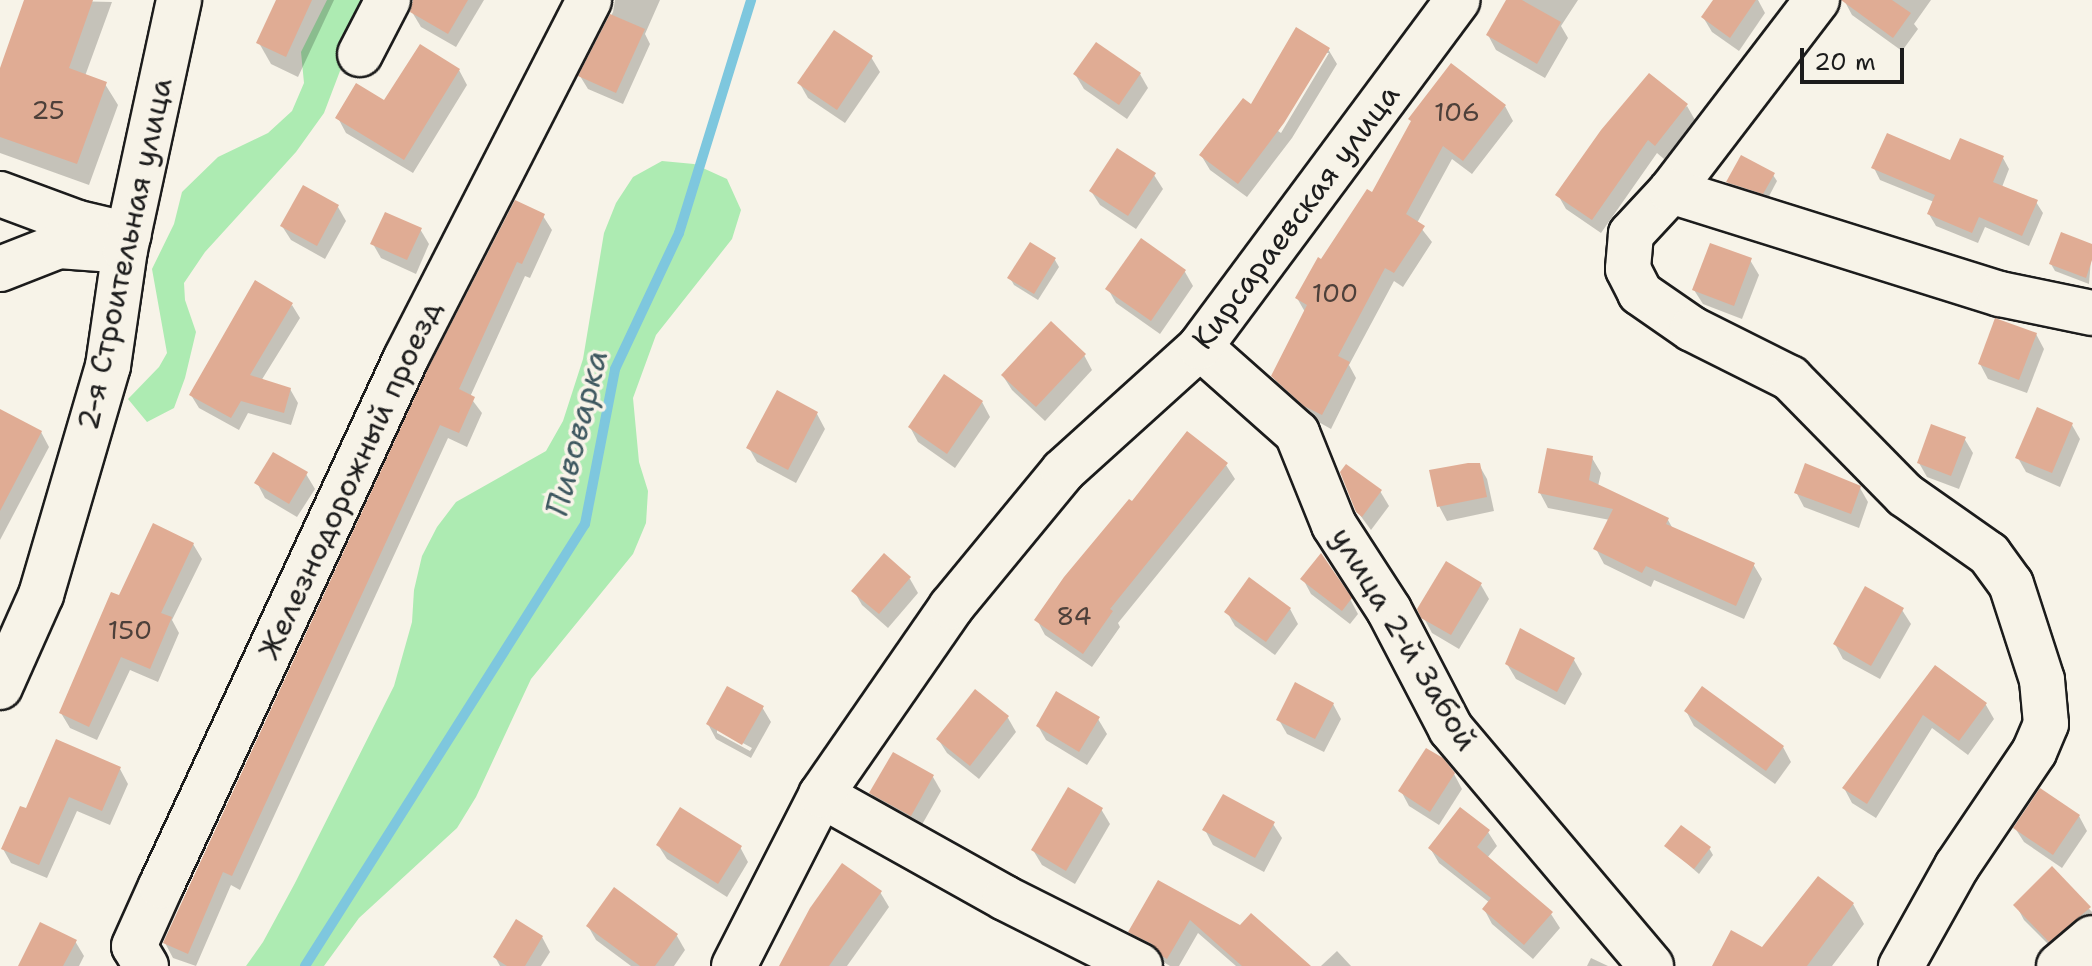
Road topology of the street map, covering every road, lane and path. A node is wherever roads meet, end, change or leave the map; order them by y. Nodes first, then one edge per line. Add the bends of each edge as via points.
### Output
1 (179, 0) edge
2 (388, 0) edge
3 (589, 0) edge
4 (1458, 0) edge
5 (1817, 0) edge
6 (360, 54) dead end
7 (1671, 191) junction
8 (0, 194) edge
9 (127, 243) junction
10 (0, 269) edge
11 (2092, 313) edge
12 (1200, 347) junction
13 (0, 687) edge
14 (821, 795) junction
15 (2092, 938) edge
16 (146, 966) edge
17 (734, 966) edge
18 (1140, 966) edge
19 (1651, 966) edge
20 (1901, 966) edge
21 (2059, 966) edge

1 - 9 street, 2-я Строительная улица
2 - 6 street
3 - 16 street, Железнодорожный проезд via 406,358 161,886 134,946
4 - 12 street, Кирсараевская улица
5 - 7 street
7 - 11 street via 2000,294
7 - 20 street via 1631,234 1628,269 1640,293 1692,329 1790,378 1905,495 1989,554 2011,584 2042,680 2046,724 2034,752 1957,866
8 - 9 street
9 - 10 street via 59,246
9 - 13 street, 2-я Строительная улица via 103,381 41,595
12 - 14 street, Кирсараевская улица via 1063,471 951,607
12 - 19 street, улица 2-й Забой via 1297,433 1334,525 1389,610 1451,729
14 - 17 street, Кирсараевская улица
14 - 18 street
15 - 21 street

